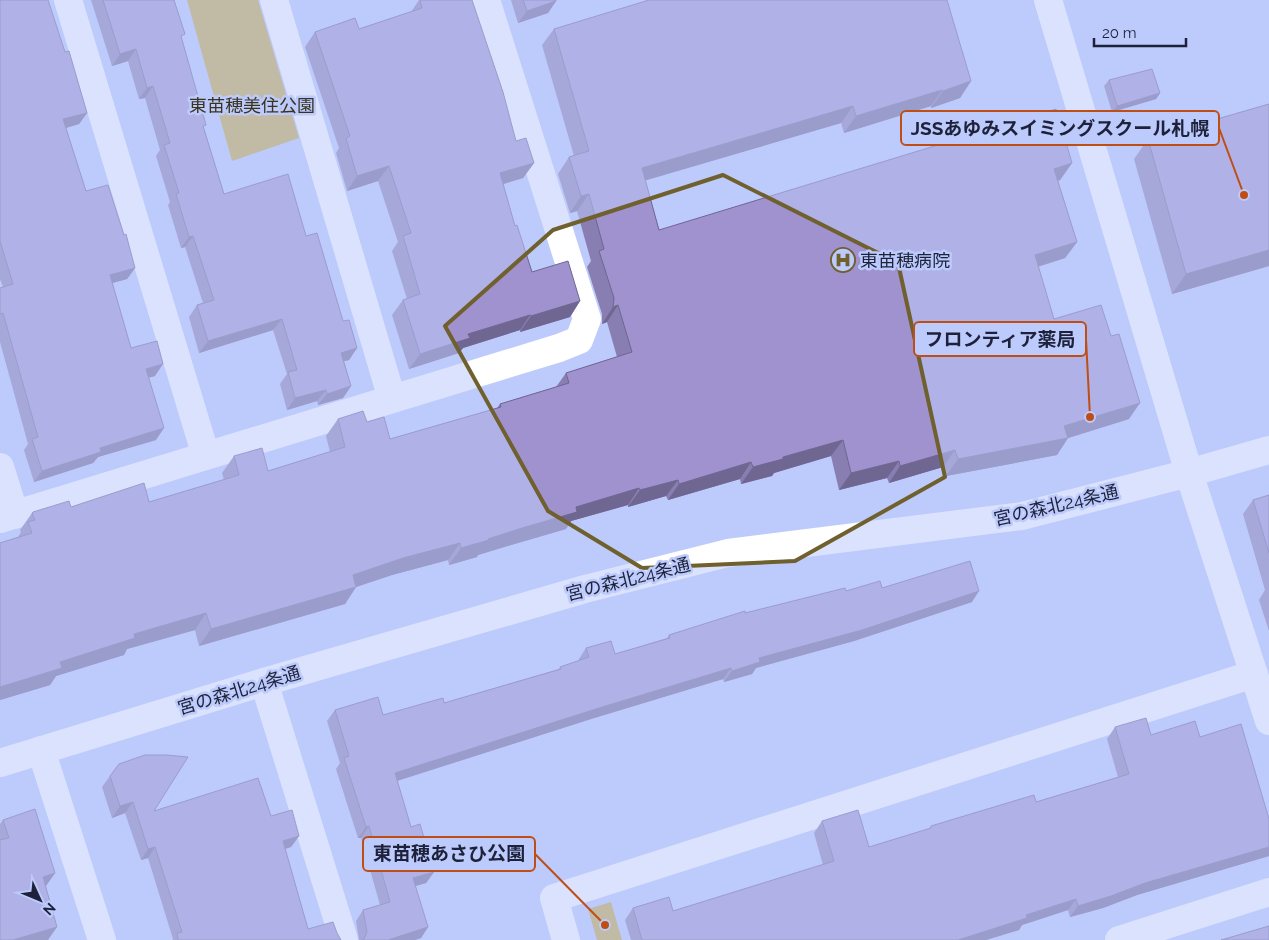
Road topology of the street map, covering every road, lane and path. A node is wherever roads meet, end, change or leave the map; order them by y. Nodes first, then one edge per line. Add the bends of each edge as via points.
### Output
1 (68, 0) edge
2 (274, 0) edge
3 (486, 0) edge
4 (1048, 0) edge
5 (392, 399) junction
6 (1269, 450) edge
7 (206, 456) junction
8 (0, 467) edge
9 (1190, 473) junction
10 (7, 517) edge
11 (1254, 674) junction
12 (264, 682) junction
13 (1269, 720) edge
14 (41, 750) junction
15 (0, 763) edge
16 (1269, 892) edge
17 (1131, 938) edge
18 (102, 940) edge
19 (344, 940) edge
20 (566, 940) edge

1 - 7 street
2 - 5 street
3 - 5 street via 587,319 579,340
4 - 9 street
5 - 7 street
6 - 9 street, 宮の森北24条通
7 - 10 street
8 - 10 street
9 - 11 street
9 - 12 street, 宮の森北24条通 via 1022,516 728,553 584,589
11 - 13 street
11 - 20 street via 554,898
12 - 14 street, 宮の森北24条通
12 - 19 street
14 - 15 street, 宮の森北24条通
14 - 18 street
16 - 17 street

